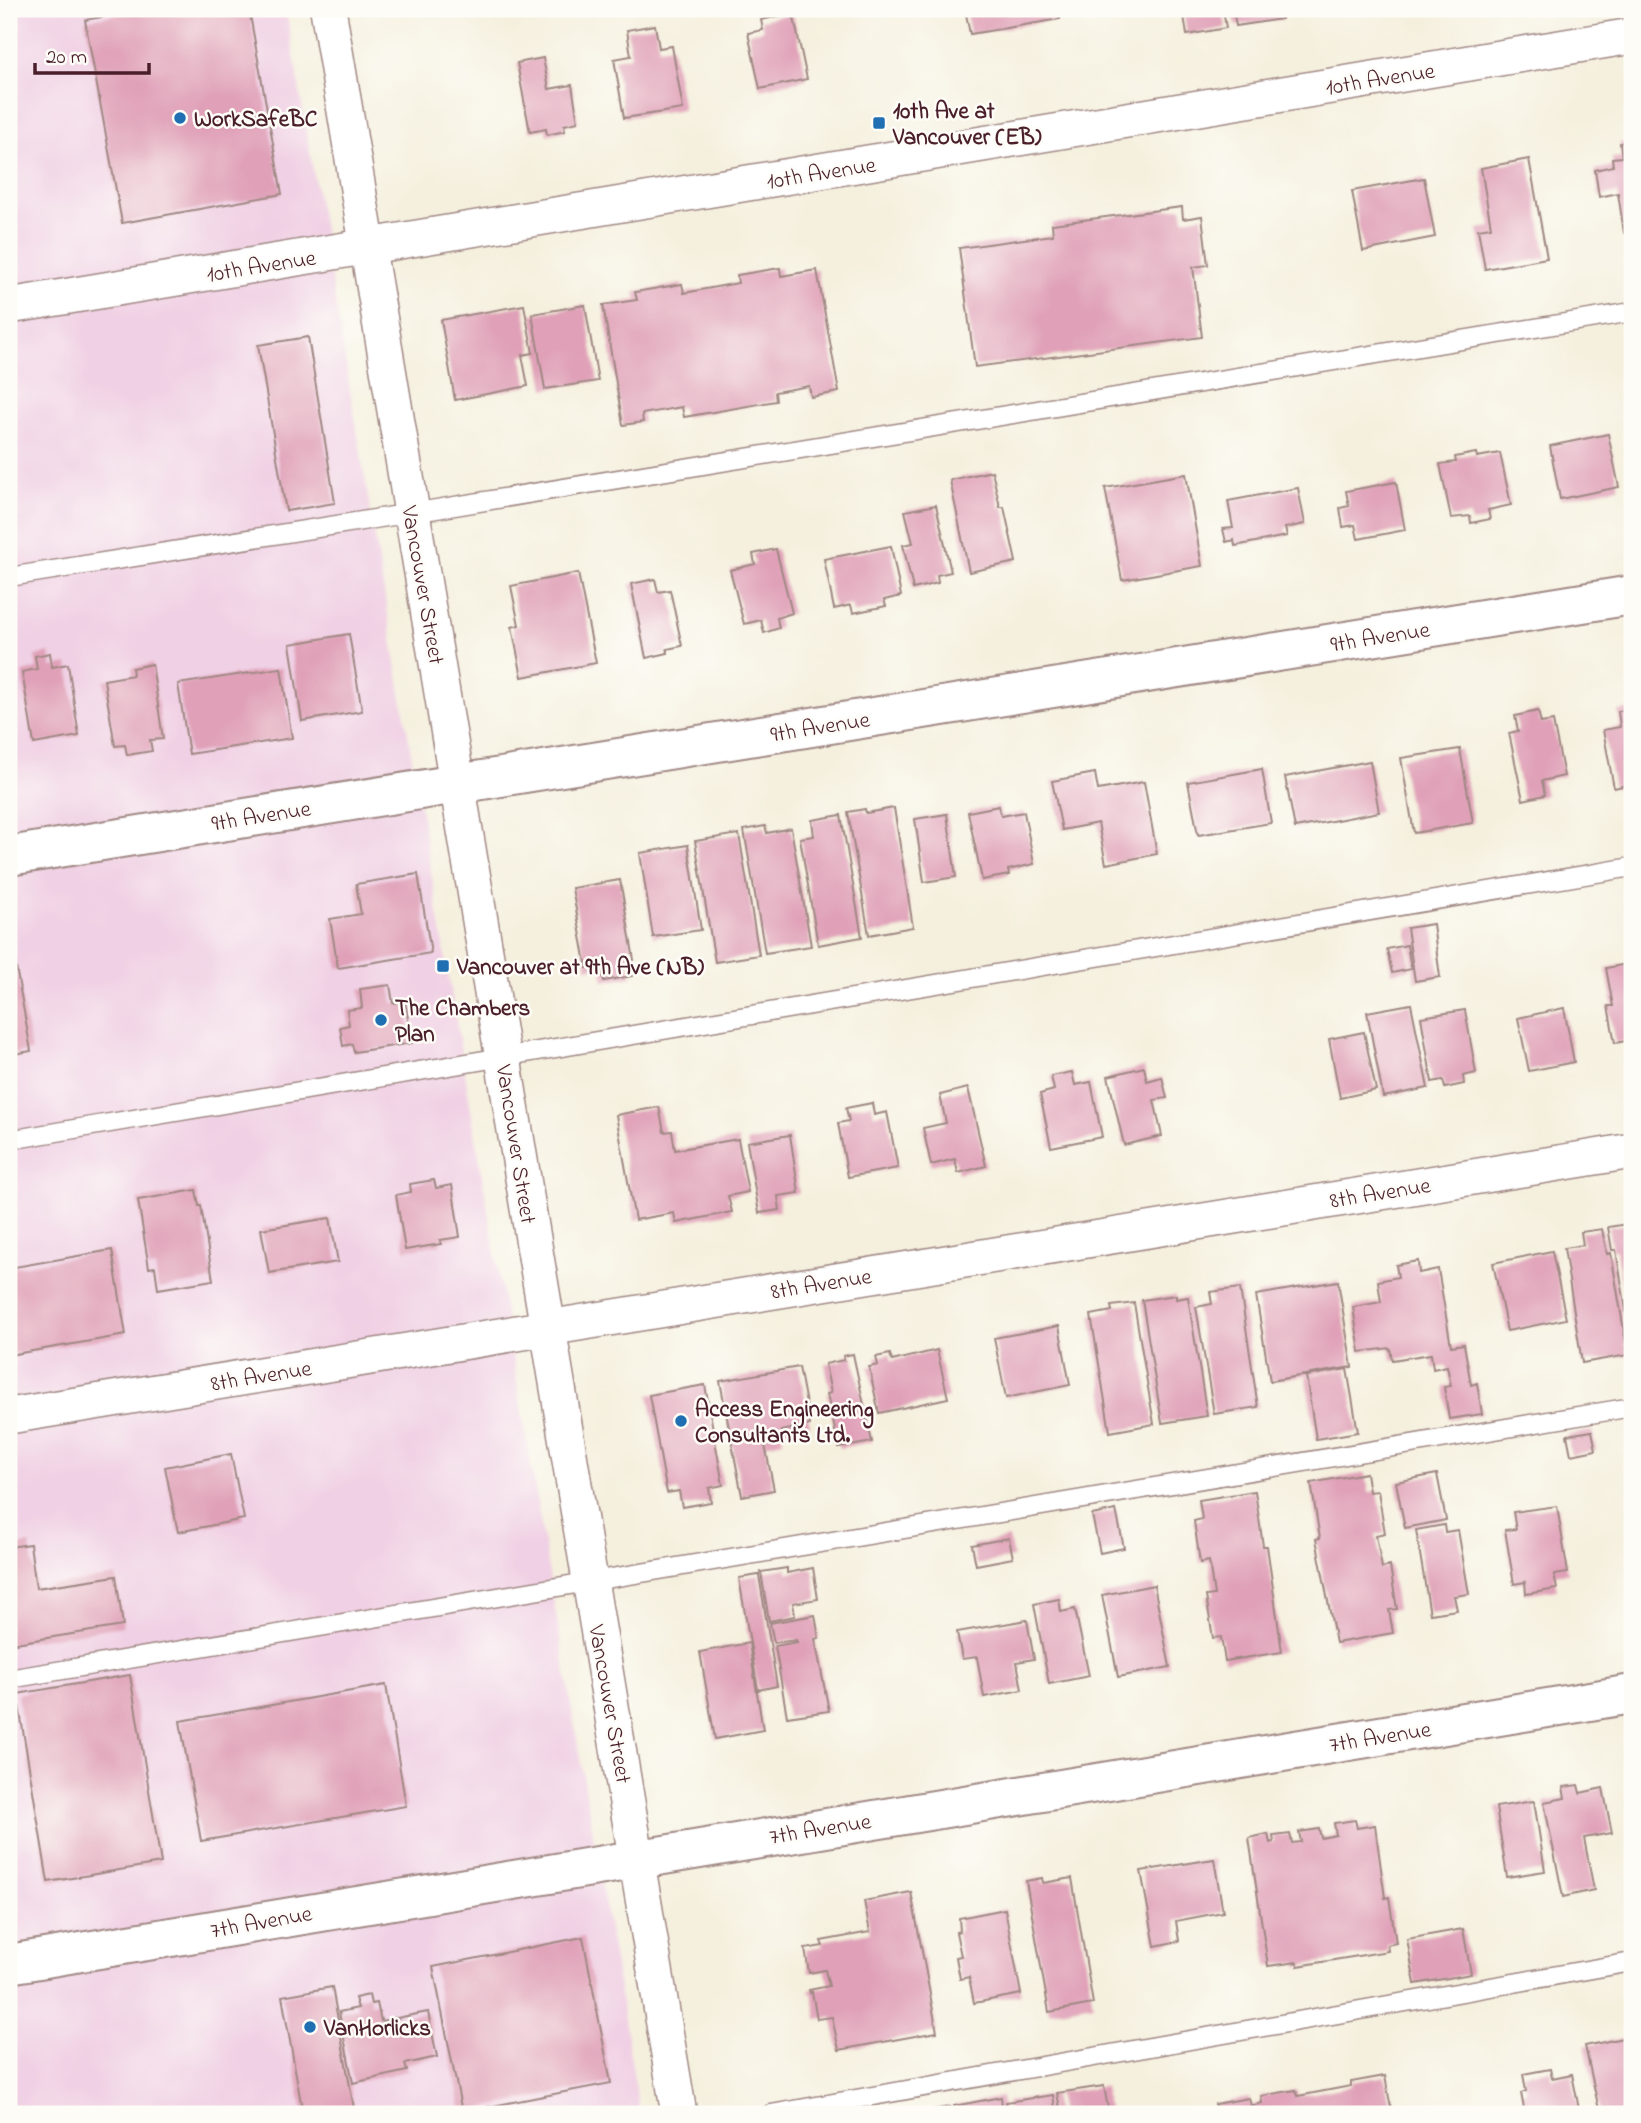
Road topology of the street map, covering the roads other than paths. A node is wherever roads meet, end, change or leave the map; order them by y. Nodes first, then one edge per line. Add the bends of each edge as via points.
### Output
1 (328, 9) edge
2 (1632, 36) edge
3 (367, 247) junction
4 (9, 306) edge
5 (1632, 312) edge
6 (411, 513) junction
7 (9, 577) edge
8 (1632, 595) edge
9 (457, 784) junction
10 (9, 856) edge
11 (1632, 867) edge
12 (503, 1057) junction
13 (9, 1140) edge
14 (1632, 1150) edge
15 (548, 1328) junction
16 (1632, 1407) edge
17 (9, 1416) edge
18 (590, 1582) junction
19 (9, 1679) edge
20 (1632, 1694) edge
21 (636, 1858) junction
22 (1632, 1962) edge
23 (9, 1964) edge
24 (679, 2114) edge
25 (771, 2114) edge

1 - 3 street, Vancouver Street
2 - 3 street, 10th Avenue
3 - 4 street, 10th Avenue
3 - 6 street, Vancouver Street
5 - 6 lane
6 - 7 lane
6 - 9 street, Vancouver Street
8 - 9 street, 9th Avenue
9 - 10 street, 9th Avenue
9 - 12 street, Vancouver Street
11 - 12 lane
12 - 13 lane
12 - 15 street, Vancouver Street
14 - 15 street, 8th Avenue
15 - 17 street, 8th Avenue
15 - 18 street, Vancouver Street
16 - 18 lane
18 - 19 lane
18 - 21 street, Vancouver Street
20 - 21 street, 7th Avenue
21 - 23 street, 7th Avenue
21 - 24 street, Vancouver Street
22 - 25 lane

